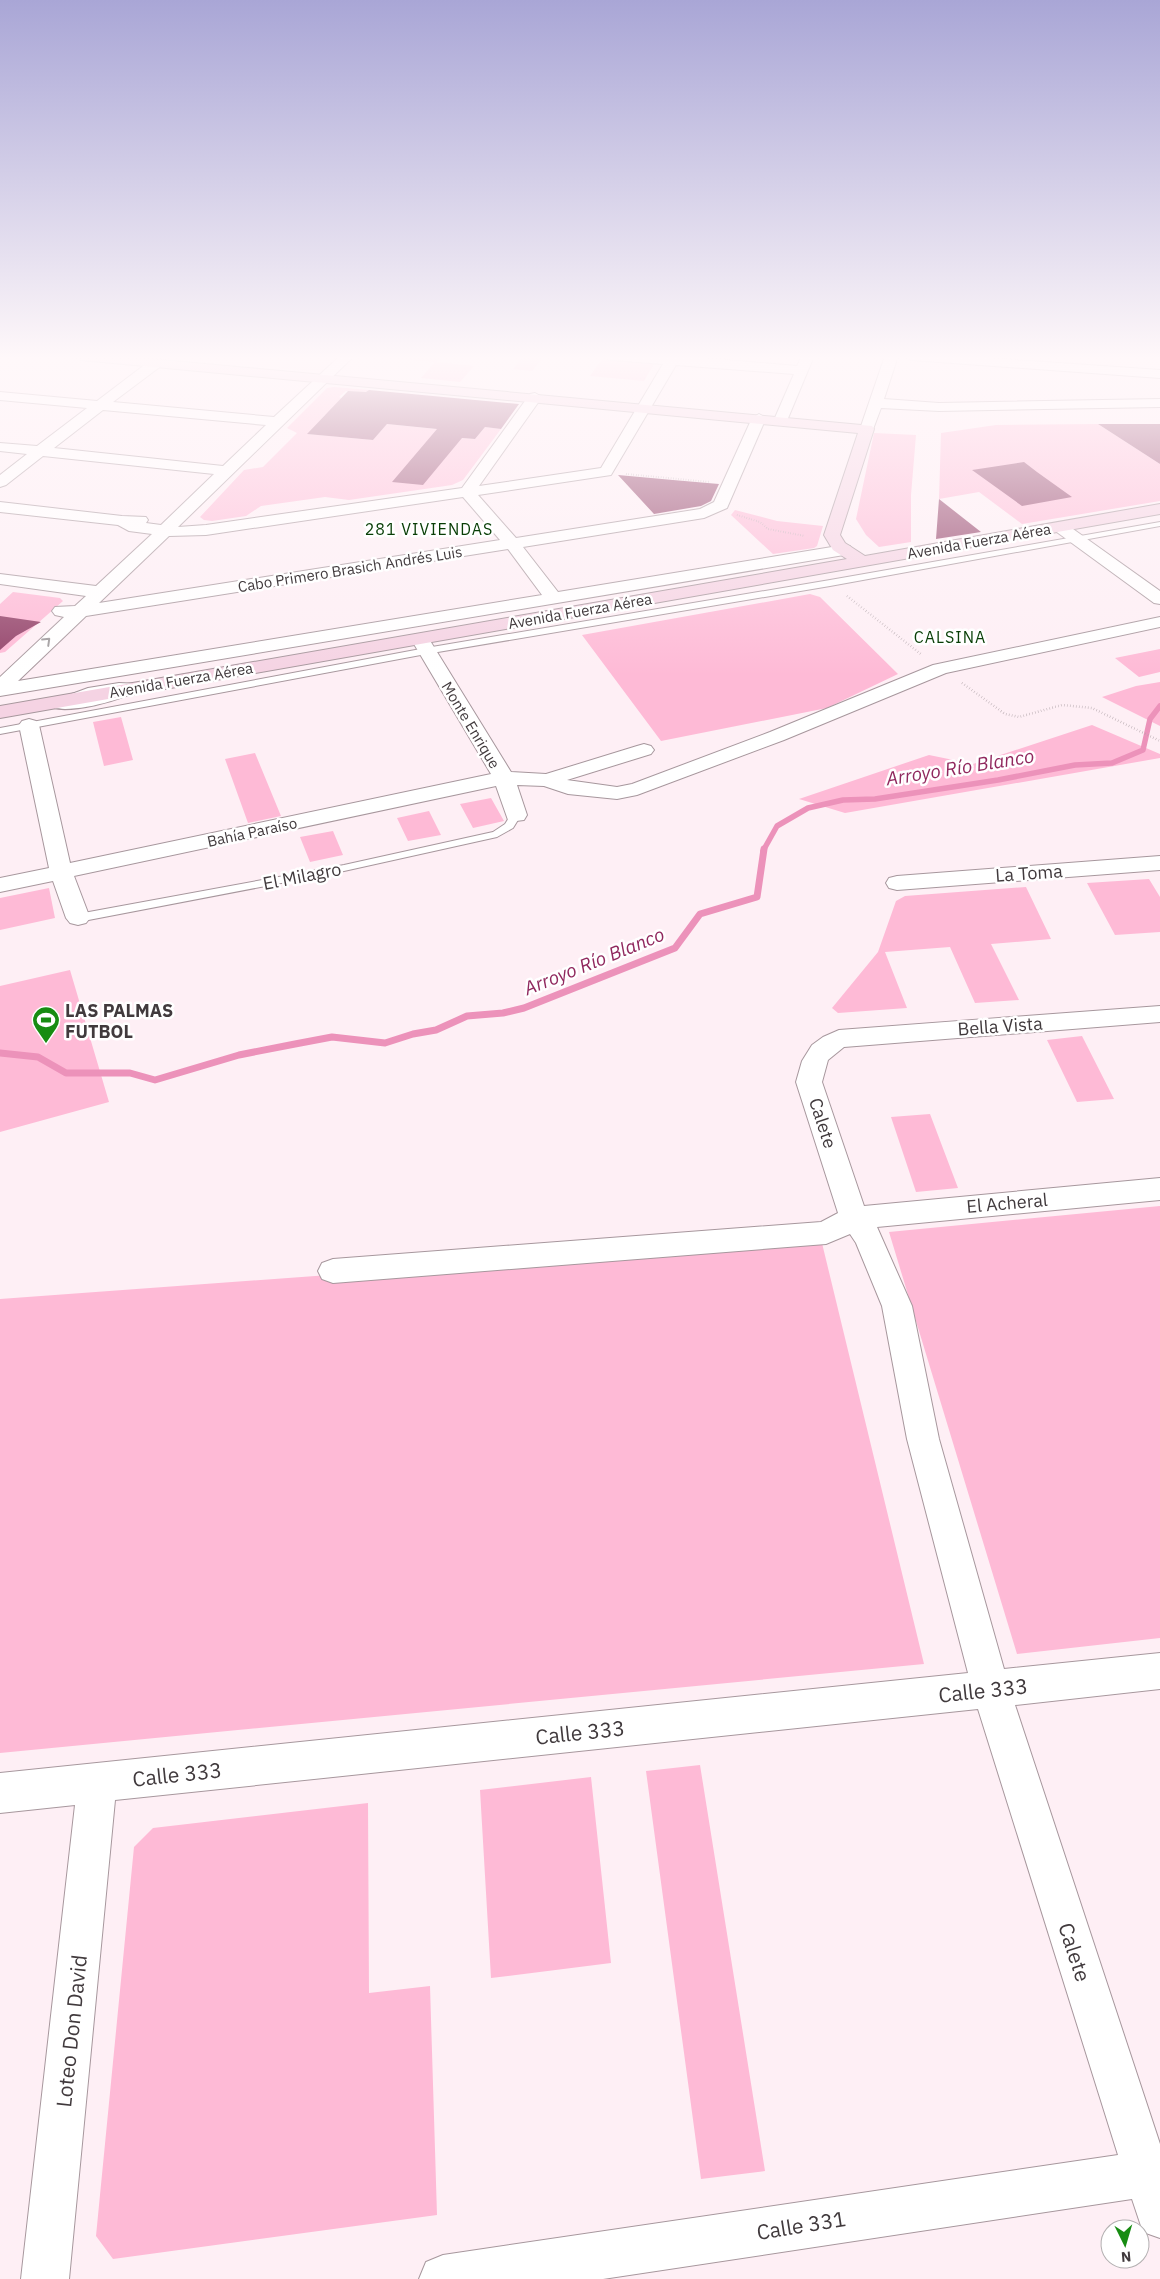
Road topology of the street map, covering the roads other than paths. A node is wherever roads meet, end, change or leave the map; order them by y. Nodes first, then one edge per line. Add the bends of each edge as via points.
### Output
1 (25, 462) edge
2 (146, 462) edge
3 (226, 462) edge
4 (488, 462) edge
5 (612, 462) edge
6 (739, 462) edge
7 (856, 462) edge
8 (218, 470) junction
9 (0, 482) edge
10 (467, 492) junction
11 (0, 507) edge
12 (1160, 509) edge
13 (1160, 524) edge
14 (160, 526) junction
15 (1060, 527) junction
16 (1076, 539) junction
17 (512, 542) junction
18 (839, 546) junction
19 (863, 562) junction
20 (0, 579) edge
21 (91, 591) junction
22 (554, 599) junction
23 (1160, 599) edge
24 (69, 612) junction
25 (1160, 622) edge
26 (423, 645) junction
27 (9, 663) edge
28 (0, 689) edge
29 (0, 712) edge
30 (29, 725) junction
31 (0, 731) edge
32 (644, 750) dead end
33 (504, 778) junction
34 (547, 780) junction
35 (516, 815) joint
36 (1160, 862) edge
37 (61, 872) junction
38 (897, 883) dead end
39 (0, 885) edge
40 (78, 918) joint
41 (1160, 1014) edge
42 (839, 1039) joint
43 (1160, 1188) edge
44 (854, 1218) junction
45 (333, 1271) dead end
46 (1160, 1671) edge
47 (991, 1690) junction
48 (97, 1783) junction
49 (0, 1793) edge
50 (1156, 2187) edge
51 (45, 2279) edge
52 (443, 2279) edge

1 - 9 street
2 - 8 street
3 - 8 street
4 - 10 street
5 - 10 street via 606,472
6 - 17 street, Cabo Primero Brasich Andrés Luis via 721,505 715,508 697,514
7 - 18 street via 832,534
8 - 14 street
10 - 14 street via 206,530 178,532
10 - 17 street
11 - 14 street via 122,522 129,526
12 - 15 street, Avenida Fuerza Aérea
13 - 16 lane
14 - 21 street
15 - 16 street
15 - 19 street, Avenida Fuerza Aérea
16 - 23 street
16 - 26 lane via 830,583
17 - 22 street
17 - 24 street, Cabo Primero Brasich Andrés Luis
18 - 19 street
18 - 22 street
19 - 26 street, Avenida Fuerza Aérea
20 - 21 street
21 - 24 street
22 - 28 street
24 - 27 street
25 - 34 street via 940,670 637,789 617,793 593,791 568,788
26 - 29 street, Avenida Fuerza Aérea
26 - 30 lane
26 - 33 street, Monte Enrique
27 - 28 street
30 - 31 lane
30 - 37 street
32 - 34 street
33 - 34 street, Bahía Paraíso
33 - 35 street, Monte Enrique
33 - 37 street, Bahía Paraíso
35 - 40 lane, El Milagro via 509,826 497,834 344,868
36 - 38 street, La Toma
37 - 39 street, Bahía Paraíso
37 - 40 street
41 - 42 street, Bella Vista
42 - 44 street, Calete via 824,1046 812,1065 809,1082
43 - 44 street, El Acheral
44 - 45 street via 826,1234
44 - 47 street, Calete via 869,1238 897,1306 923,1439
46 - 47 street, Calle 333
47 - 48 street, Calle 333
47 - 50 street, Calete
48 - 49 street, Calle 333
48 - 51 street, Loteo Don David
50 - 52 street, Calle 331

